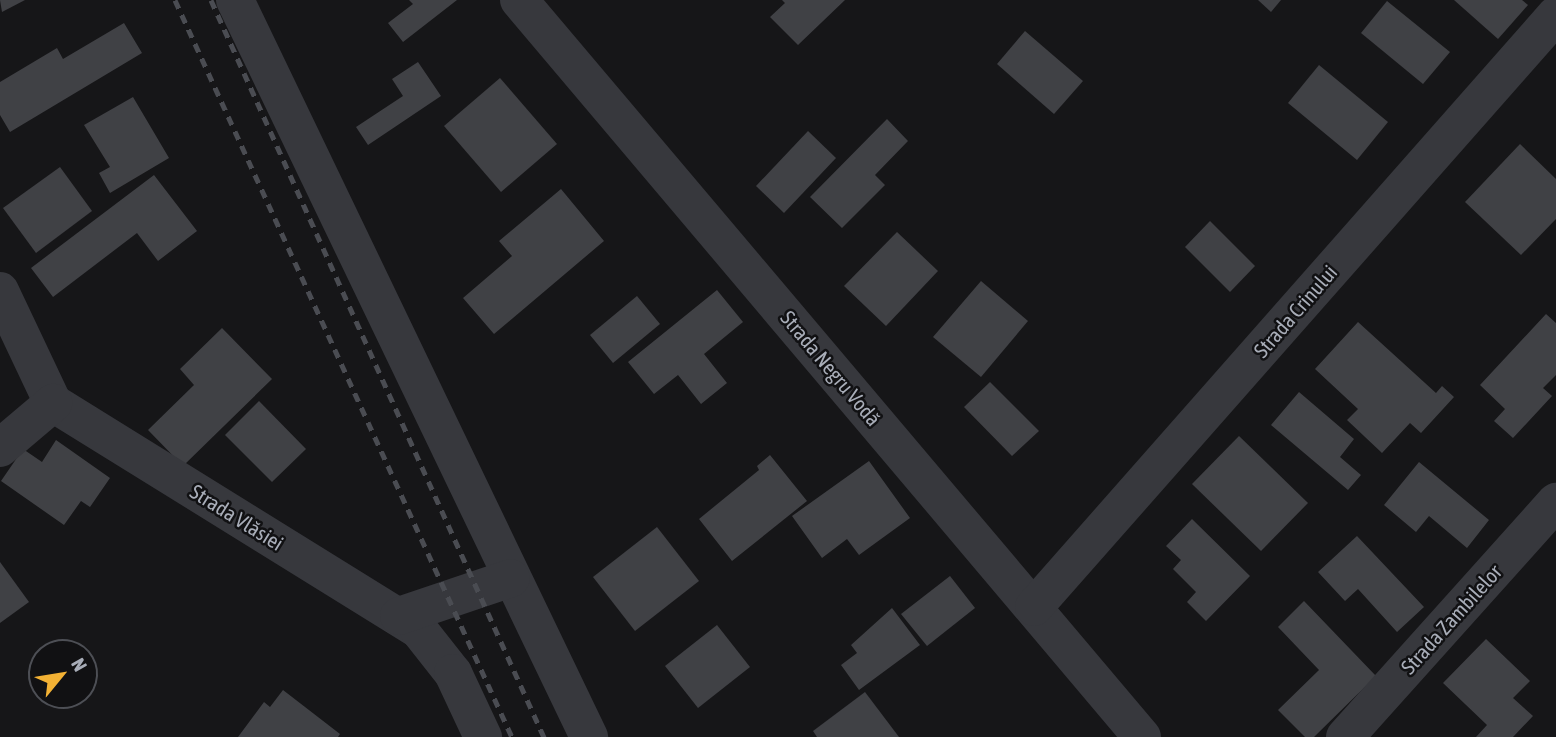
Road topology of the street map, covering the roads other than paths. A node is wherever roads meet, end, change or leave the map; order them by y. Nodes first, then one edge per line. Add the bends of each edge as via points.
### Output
1 (235, 0) edge
2 (528, 4) edge
3 (1556, 15) edge
4 (0, 291) edge
5 (53, 403) junction
6 (0, 448) edge
7 (1556, 502) edge
8 (512, 578) junction
9 (1034, 607) junction
10 (399, 616) junction
11 (483, 737) edge
12 (589, 737) edge
13 (1142, 737) edge
14 (1345, 737) edge

1 - 8 street
2 - 9 street, Strada Negru Vodă
3 - 9 street, Strada Crinului
4 - 5 street
5 - 6 street
5 - 10 street, Strada Vlăsiei
7 - 14 street, Strada Zambilelor
8 - 10 street
8 - 12 street
9 - 13 street, Strada Negru Vodă
10 - 11 street, Strada Vlăsiei via 419,630 453,673

